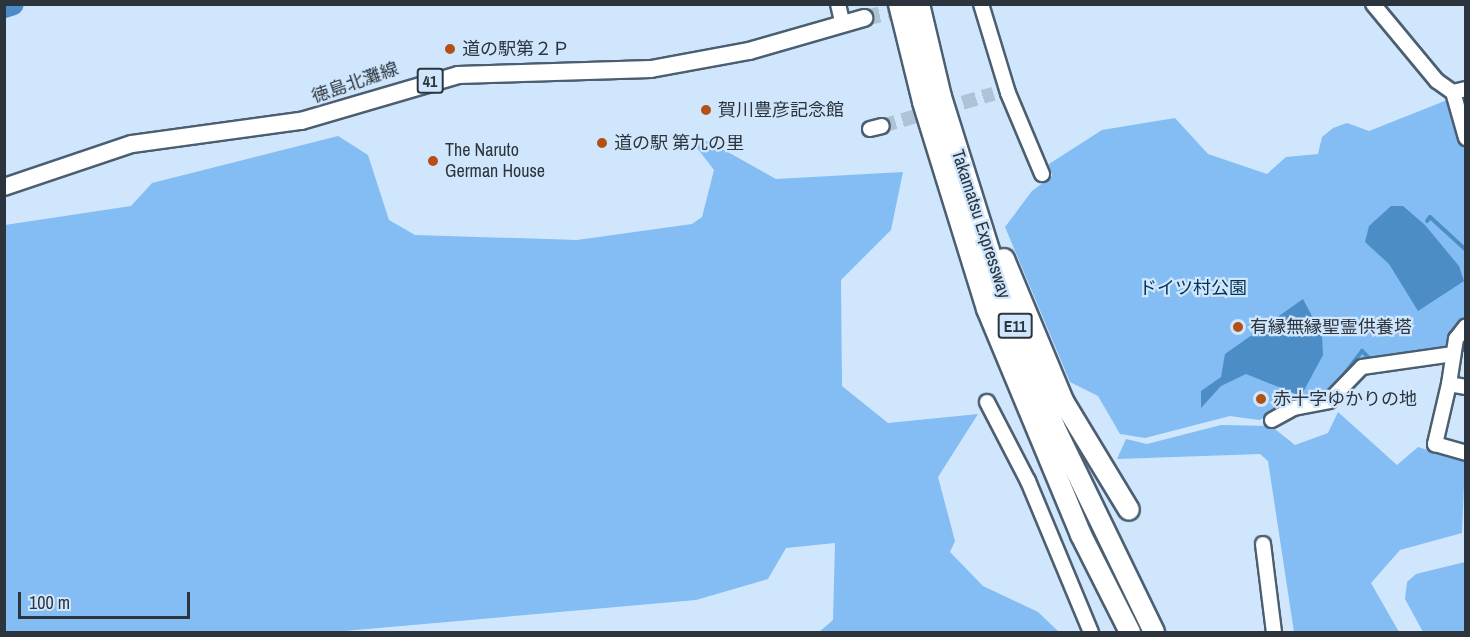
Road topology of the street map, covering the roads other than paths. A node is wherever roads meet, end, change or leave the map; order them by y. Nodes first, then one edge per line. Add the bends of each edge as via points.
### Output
1 (838, 4) edge
2 (899, 4) edge
3 (919, 4) edge
4 (981, 4) edge
5 (1373, 4) edge
6 (864, 18) tunnel mouth
7 (842, 22) junction
8 (1459, 90) edge
9 (941, 97) junction
10 (1466, 138) edge
11 (1042, 174) dead end
12 (4, 187) edge
13 (1466, 326) edge
14 (1453, 354) junction
15 (1449, 384) junction
16 (1466, 387) edge
17 (987, 402) dead end
18 (1272, 420) dead end
19 (1466, 453) edge
20 (1129, 510) dead end
21 (1263, 544) dead end
22 (1116, 605) junction
23 (1091, 633) edge
24 (1125, 633) edge
25 (1130, 633) edge
26 (1154, 633) edge
27 (1274, 633) edge

1 - 7 street
2 - 22 highway, Takamatsu Expressway / E11 via 923,102 987,309 1046,455
3 - 9 highway, Takamatsu Expressway / E11
4 - 11 street via 1000,93
5 - 8 street via 1383,23
6 - 7 main road, 徳島北灘線 / 41
7 - 12 main road, 徳島北灘線 / 41 via 749,51 651,69 458,75 301,121 132,144
8 - 10 street
9 - 20 highway via 1063,401
9 - 26 highway, Takamatsu Expressway / E11 via 982,237 1054,426
13 - 14 street
14 - 15 street
14 - 18 street via 1362,368 1329,401 1294,408
15 - 16 street
15 - 19 street via 1435,444
17 - 23 street via 1028,481
21 - 27 street
22 - 24 highway
22 - 25 highway, Takamatsu Expressway / E11

